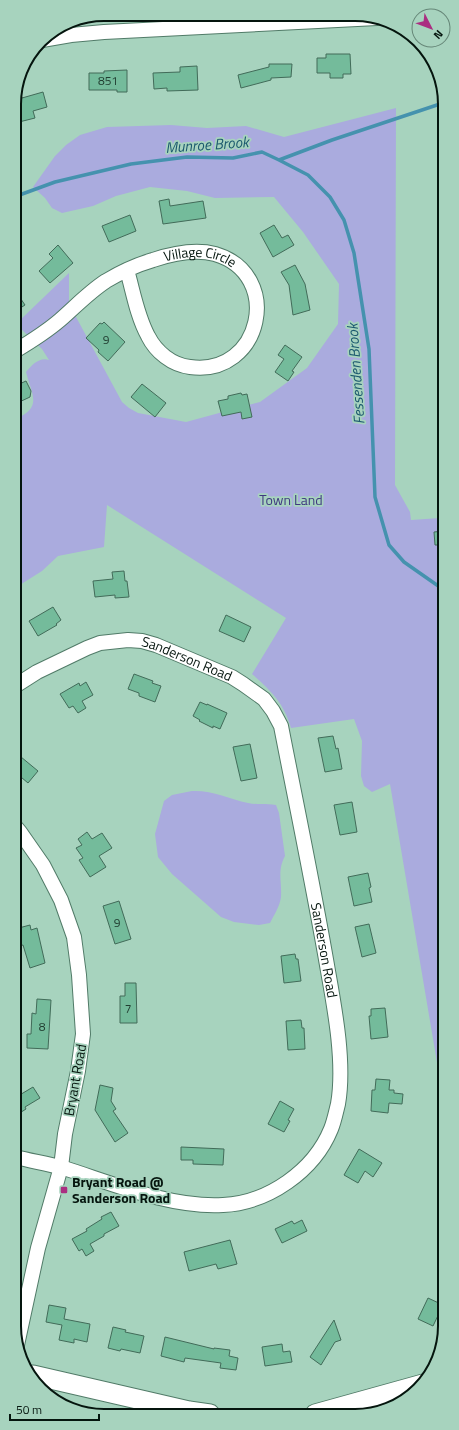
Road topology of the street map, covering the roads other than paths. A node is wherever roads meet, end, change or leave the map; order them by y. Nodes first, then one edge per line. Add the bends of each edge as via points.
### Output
1 (318, 21) edge
2 (54, 38) edge
3 (127, 270) junction
4 (21, 347) edge
5 (21, 682) edge
6 (21, 833) edge
7 (21, 1158) edge
8 (61, 1167) junction
9 (21, 1326) edge
10 (38, 1376) edge
11 (417, 1380) edge
12 (410, 1388) edge
13 (367, 1401) junction
14 (180, 1409) edge
15 (335, 1409) edge

1 - 2 street via 104,32
3 - 3 street, Village Circle via 148,336 162,355 173,362 192,367 211,367 235,357 251,337 256,325 257,299 246,275 227,259 216,254 192,253 166,256
3 - 4 street, Village Circle via 105,282 44,333
5 - 8 street, Sanderson Road via 87,648 100,643 128,640 156,645 232,677 264,699 281,726 321,930 334,1004 341,1067 338,1103 324,1143 315,1156 290,1179 277,1189 261,1196 224,1205 187,1203 151,1196
6 - 8 street, Bryant Road via 43,865 61,900 74,937 80,975 83,1034
7 - 8 street, Sanderson Road
8 - 9 street, Bryant Road via 38,1248
10 - 14 main road
11 - 13 main road
12 - 13 main road
13 - 15 main road

